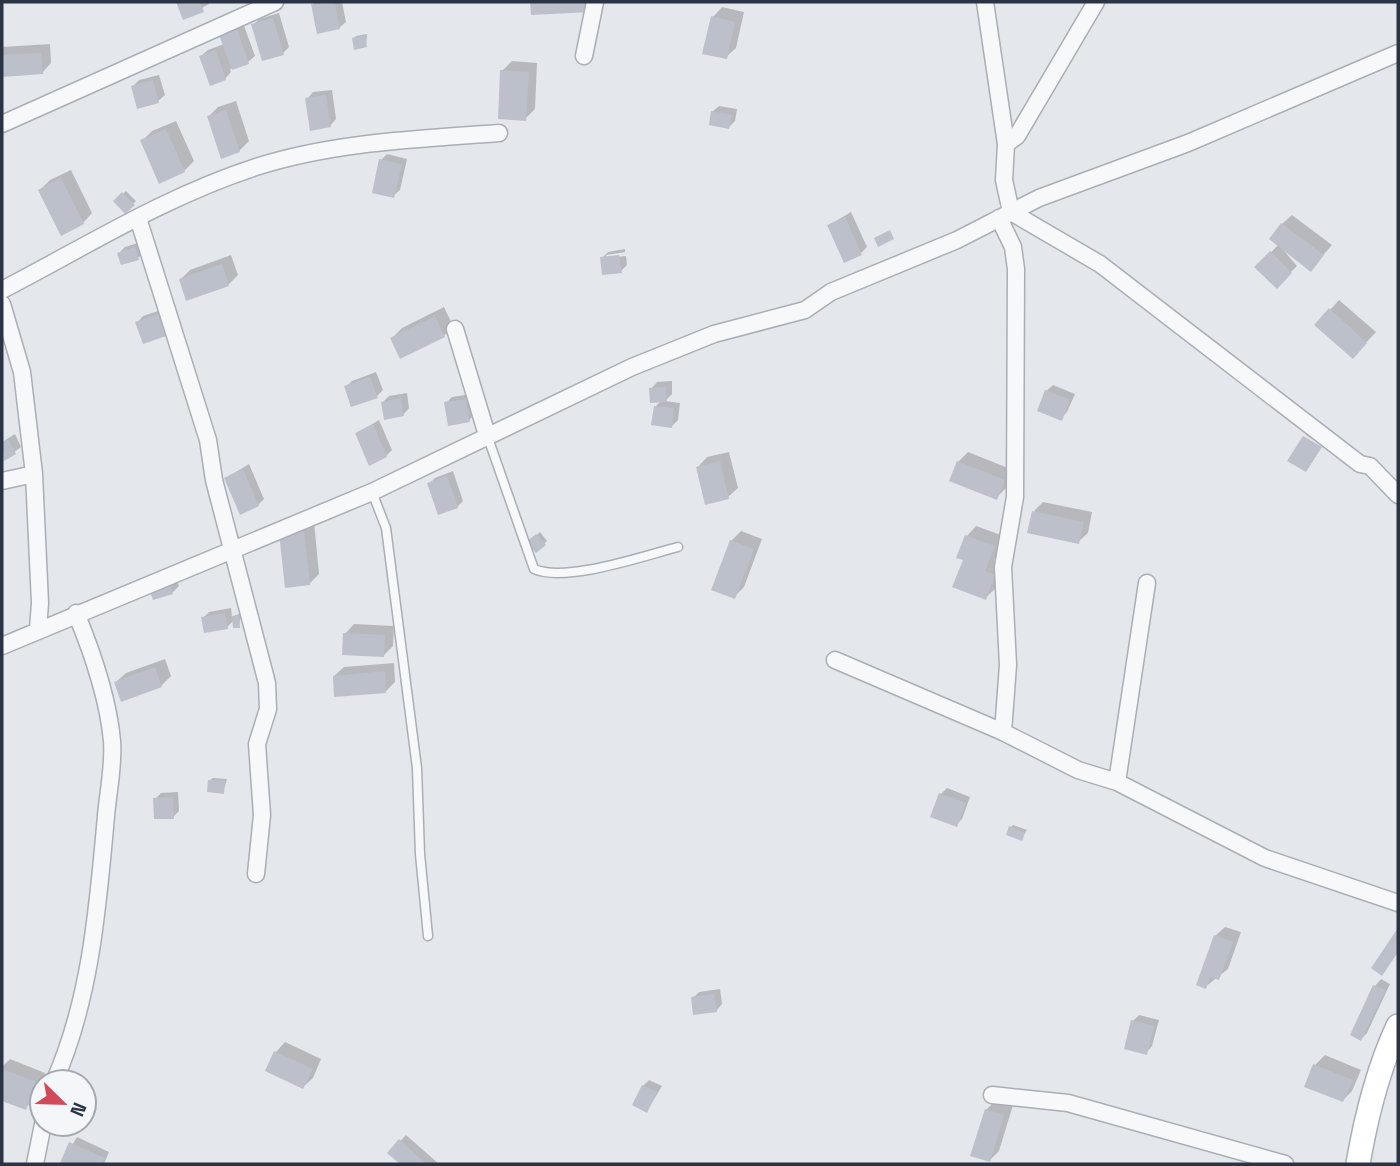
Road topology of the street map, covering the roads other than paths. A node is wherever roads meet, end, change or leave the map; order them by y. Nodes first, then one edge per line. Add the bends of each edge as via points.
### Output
1 (275, 2) edge
2 (595, 2) edge
3 (985, 2) edge
4 (1096, 2) edge
5 (1398, 53) edge
6 (584, 56) dead end
7 (2, 124) edge
8 (499, 133) dead end
9 (1006, 144) junction
10 (1005, 215) junction
11 (138, 218) junction
12 (2, 290) edge
13 (2, 304) edge
14 (455, 329) dead end
15 (487, 435) junction
16 (34, 474) junction
17 (2, 481) edge
18 (372, 492) junction
19 (1398, 495) edge
20 (678, 547) dead end
21 (234, 548) junction
22 (1147, 583) dead end
23 (76, 613) junction
24 (38, 629) junction
25 (2, 646) edge
26 (835, 660) dead end
27 (1003, 732) junction
28 (1117, 782) junction
29 (256, 874) dead end
30 (1398, 903) edge
31 (428, 936) dead end
32 (1398, 1027) edge
33 (59, 1068) edge
34 (992, 1095) dead end
35 (40, 1138) edge
36 (35, 1164) edge
37 (1285, 1164) edge
38 (1359, 1164) edge

1 - 7 street
2 - 6 street
3 - 9 street
4 - 9 street via 1017,136
5 - 10 street
8 - 11 street via 353,147 257,167
9 - 10 street
10 - 15 street via 831,292 805,310 703,339
10 - 19 street via 1100,264 1360,464 1370,466
10 - 27 street via 1016,269 1015,497 1003,567 1008,665
11 - 12 street
11 - 21 street via 208,440 214,480
13 - 16 street via 22,372
14 - 15 street
15 - 18 street
15 - 20 lane via 534,569 545,574 568,572
16 - 17 street
16 - 24 street
18 - 21 street
18 - 31 lane via 386,528 417,768
21 - 23 street
21 - 29 street via 267,683 268,709 257,744 262,815
22 - 28 street
23 - 24 street
23 - 33 street via 94,655 112,743 88,965 77,1020
24 - 25 street
26 - 27 street
27 - 28 street via 1078,770
28 - 30 street via 1265,858
32 - 38 street via 1366,1122
34 - 37 street via 1068,1103
35 - 36 street

